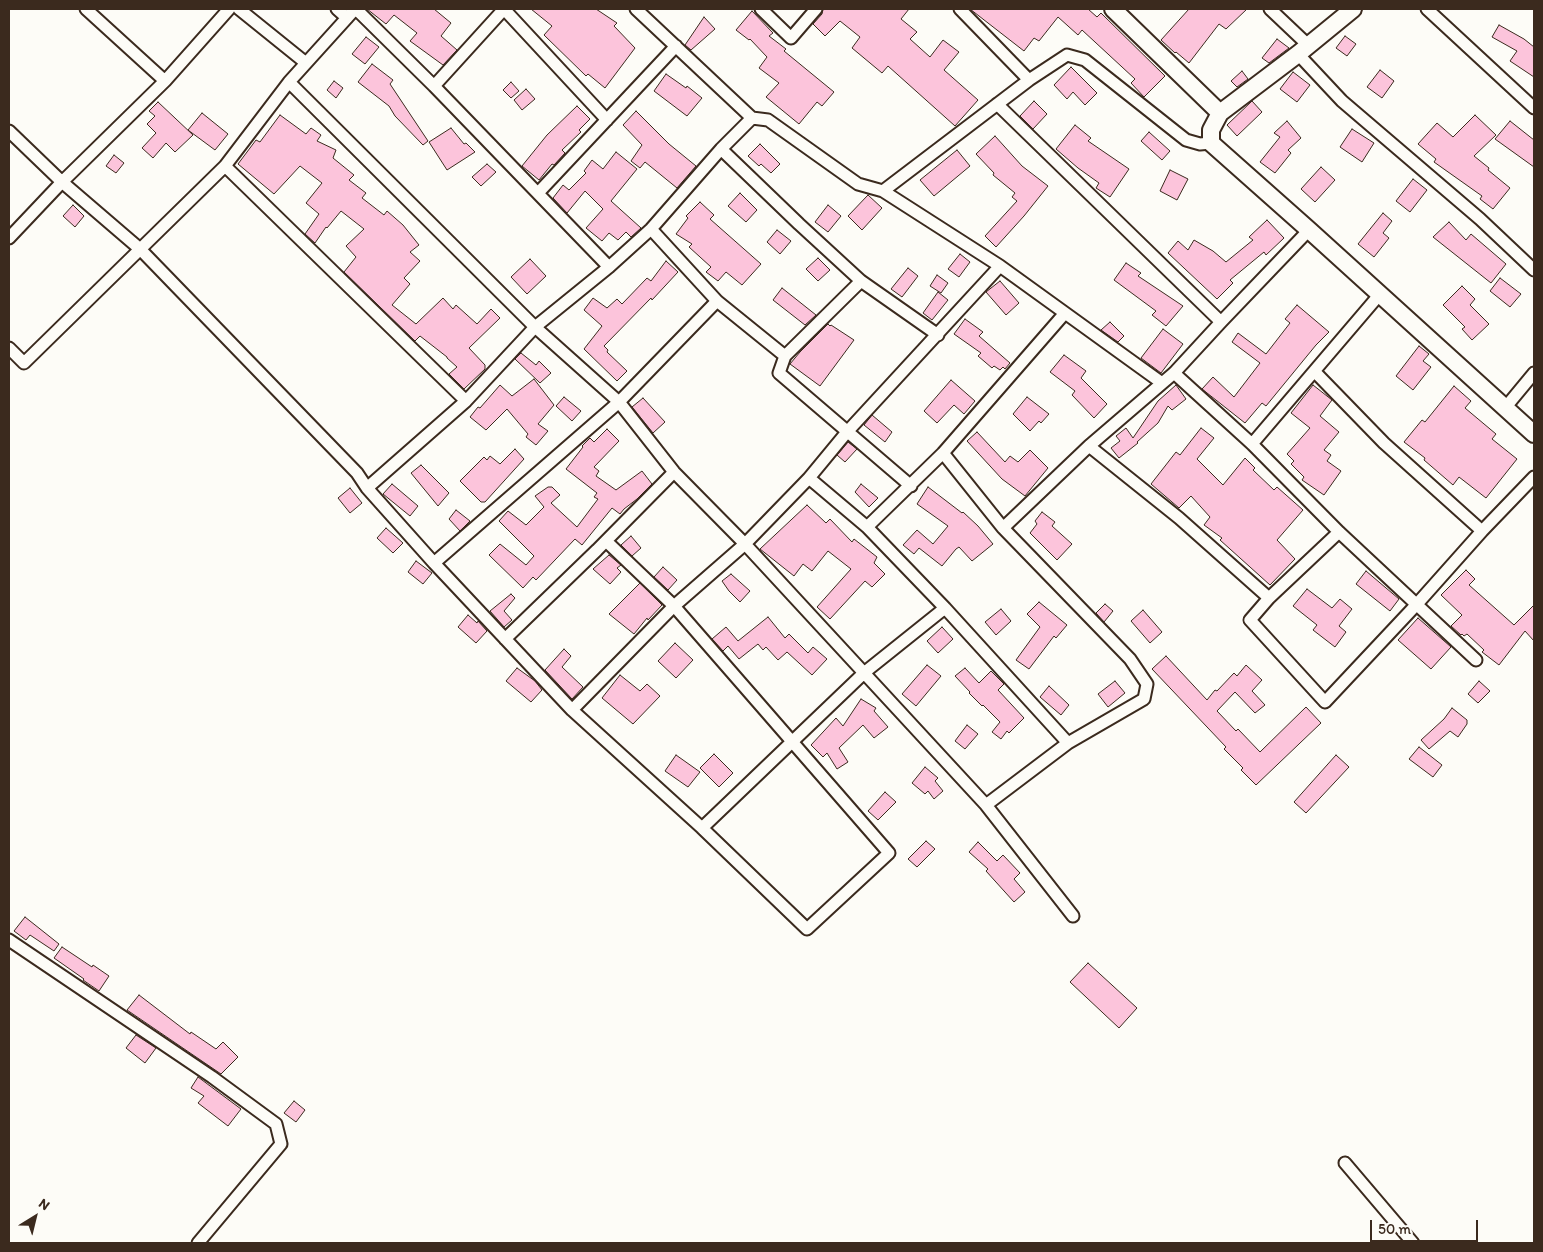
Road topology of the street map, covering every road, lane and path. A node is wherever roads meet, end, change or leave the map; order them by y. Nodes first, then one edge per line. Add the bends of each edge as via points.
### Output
1 (86, 9) edge
2 (229, 9) edge
3 (238, 9) edge
4 (337, 9) edge
5 (504, 9) edge
6 (636, 9) edge
7 (761, 9) edge
8 (816, 9) edge
9 (960, 9) edge
10 (1112, 9) edge
11 (1270, 9) edge
12 (1353, 9) edge
13 (1427, 9) edge
14 (353, 12) edge
15 (676, 46) junction
16 (1303, 50) junction
17 (306, 63) junction
18 (1028, 80) junction
19 (165, 82) junction
20 (289, 82) junction
21 (434, 86) junction
22 (997, 104) junction
23 (1534, 108) edge
24 (1220, 113) junction
25 (752, 118) junction
26 (607, 120) junction
27 (9, 131) edge
28 (1211, 143) junction
29 (721, 149) junction
30 (224, 166) junction
31 (62, 182) junction
32 (883, 191) junction
33 (538, 193) junction
34 (651, 229) junction
35 (1309, 230) junction
36 (9, 238) edge
37 (140, 249) junction
38 (1000, 266) junction
39 (609, 267) junction
40 (1534, 270) edge
41 (861, 281) junction
42 (1380, 294) junction
43 (717, 301) junction
44 (1065, 313) junction
45 (1221, 322) junction
46 (535, 327) junction
47 (938, 335) junction
48 (9, 348) edge
49 (785, 356) junction
50 (1315, 372) junction
51 (1174, 373) junction
52 (1534, 373) edge
53 (1162, 383) junction
54 (466, 401) junction
55 (619, 402) junction
56 (1505, 408) junction
57 (847, 432) junction
58 (1534, 434) edge
59 (1252, 444) junction
60 (1089, 446) junction
61 (943, 453) junction
62 (674, 472) junction
63 (1534, 477) edge
64 (809, 478) junction
65 (911, 486) junction
66 (367, 488) junction
67 (867, 527) junction
68 (1003, 528) junction
69 (1482, 531) junction
70 (1339, 532) junction
71 (606, 540) junction
72 (746, 544) junction
73 (434, 563) junction
74 (1270, 598) junction
75 (1417, 604) junction
76 (674, 606) junction
77 (945, 608) junction
78 (505, 639) junction
79 (1476, 660) dead end
80 (865, 672) junction
81 (572, 710) junction
82 (792, 742) junction
83 (1068, 743) junction
84 (986, 805) junction
85 (702, 828) junction
86 (1073, 916) dead end
87 (9, 940) edge
88 (1345, 1164) dead end
89 (198, 1243) edge
90 (1413, 1243) edge

1 - 19 street
2 - 19 street
3 - 17 street
4 - 14 street
5 - 21 street
5 - 26 street
6 - 15 street
7 - 8 street via 791,38
9 - 18 street
10 - 24 street
11 - 16 street
12 - 16 street
13 - 23 street
14 - 17 street
14 - 21 street
15 - 25 street
15 - 26 street
16 - 24 street
16 - 40 street via 1342,101 1480,219
17 - 20 street
18 - 22 street
18 - 28 street via 1067,55 1085,60 1186,140
19 - 31 street
20 - 30 street
20 - 46 street
21 - 33 street
22 - 32 street
22 - 45 street
24 - 28 street via 1211,130
25 - 29 street
25 - 32 street via 768,120 858,184
26 - 33 street
27 - 31 street
28 - 35 street
29 - 34 street
29 - 41 street
30 - 37 street
30 - 54 street
31 - 36 street
31 - 37 street
32 - 38 street
33 - 39 street
34 - 39 street
34 - 43 street
35 - 42 street
35 - 45 street
37 - 48 street via 24,363
37 - 66 street via 357,473
38 - 44 street
38 - 47 street
39 - 46 street
41 - 47 street
41 - 49 street
42 - 50 street
42 - 56 street
43 - 49 street
43 - 55 street
44 - 53 street
44 - 61 street
45 - 51 street
46 - 54 street
46 - 55 street
47 - 57 street
49 - 57 street via 779,373
50 - 59 street
50 - 69 street via 1384,443
51 - 53 street
51 - 59 street
52 - 56 street
53 - 60 street
54 - 66 street
55 - 62 street
55 - 73 street
56 - 58 street
57 - 64 street
57 - 65 street
59 - 70 street
60 - 68 street
60 - 74 street via 1179,518
61 - 65 street
61 - 68 street
62 - 71 street
62 - 72 street
63 - 69 street
64 - 67 street
64 - 72 street
65 - 67 street
66 - 73 street
67 - 77 street
68 - 83 street via 1130,659 1147,684 1144,700
69 - 75 street
70 - 74 street
70 - 75 street
71 - 76 street
71 - 78 street
72 - 76 street
72 - 80 street
73 - 78 street
74 - 75 street via 1250,620 1325,702
75 - 79 street
76 - 81 street
76 - 82 street
77 - 80 street
77 - 83 street
78 - 81 street
80 - 82 street
80 - 84 street
81 - 85 street
82 - 85 street
82 - 85 street via 889,853 807,929
83 - 84 street
84 - 86 street
87 - 89 street via 276,1124 280,1144
88 - 90 street

